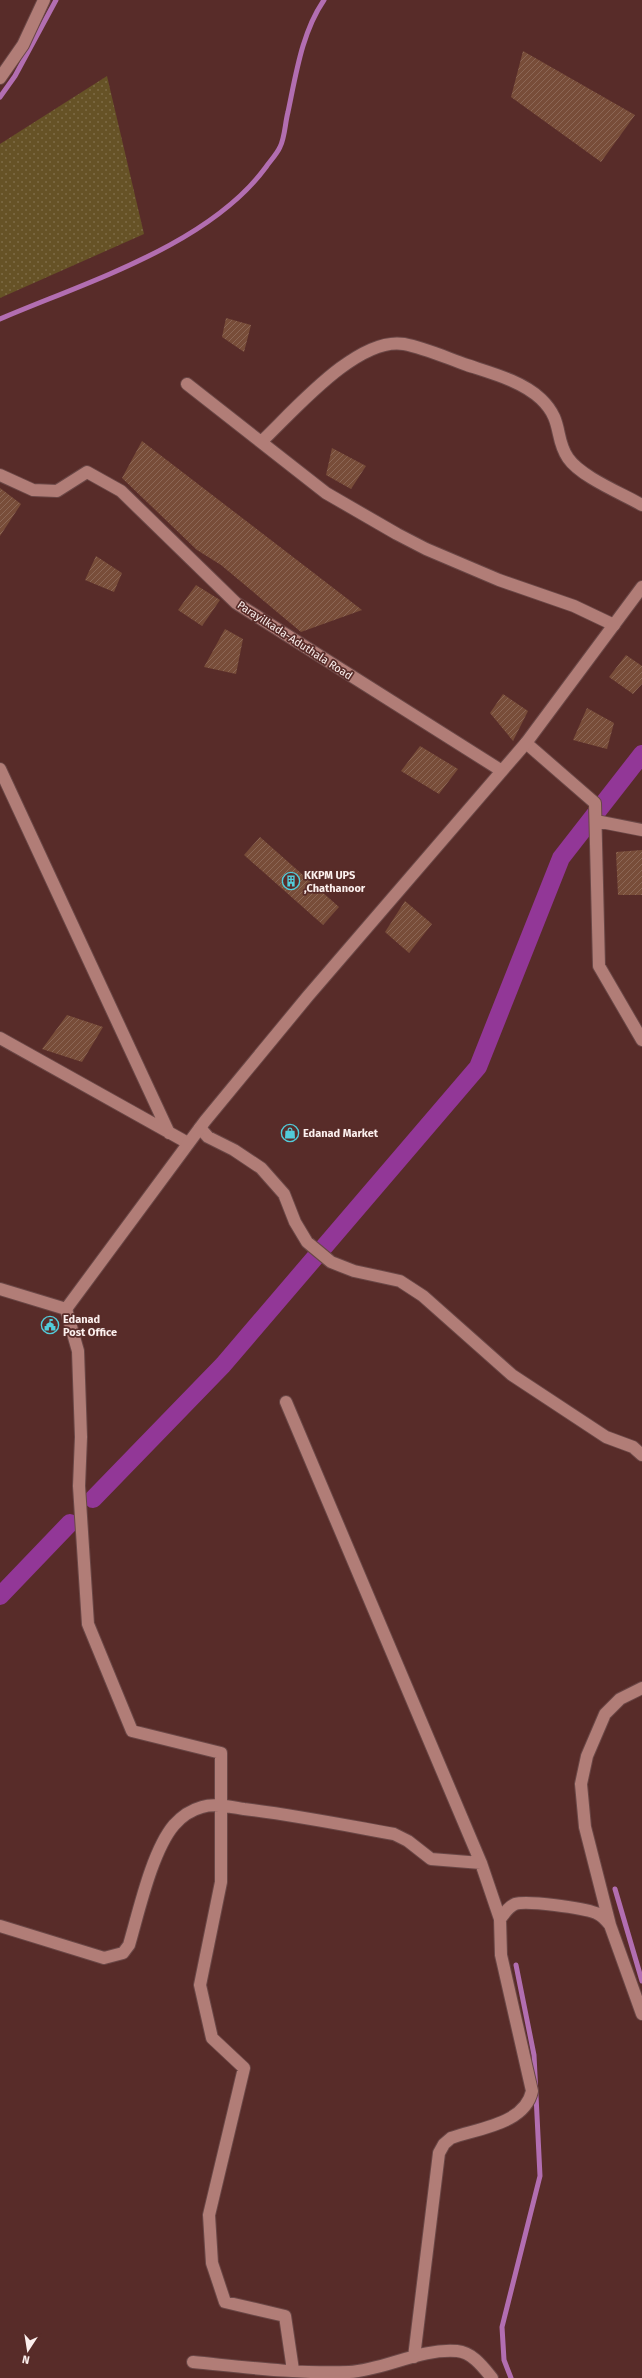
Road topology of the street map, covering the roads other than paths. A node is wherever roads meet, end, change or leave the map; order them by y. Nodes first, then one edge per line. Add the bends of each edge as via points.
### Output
1 (44, 0) edge
2 (0, 78) edge
3 (187, 384) dead end
4 (261, 442) junction
5 (0, 475) edge
6 (642, 505) edge
7 (642, 587) edge
8 (614, 626) junction
9 (526, 743) junction
10 (0, 769) edge
11 (502, 771) junction
12 (596, 821) junction
13 (642, 830) edge
14 (0, 1038) edge
15 (642, 1040) edge
16 (200, 1128) junction
17 (169, 1133) junction
18 (188, 1143) junction
19 (0, 1289) edge
20 (66, 1309) junction
21 (286, 1402) dead end
22 (642, 1455) edge
23 (642, 1688) edge
24 (220, 1806) junction
25 (481, 1863) junction
26 (500, 1919) junction
27 (610, 1925) junction
28 (0, 1926) edge
29 (642, 2014) edge
30 (414, 2357) junction
31 (193, 2362) dead end
32 (292, 2370) junction
33 (492, 2378) edge

1 - 2 street via 23,45
3 - 4 street
4 - 6 street via 336,371 366,350 382,345 403,344 508,379 539,397 552,411 569,459 583,472
4 - 8 street via 326,493 397,534 484,574 574,606
5 - 11 street, Parayilkada-Aduthala Road via 33,490 57,491 87,472 121,491 236,603
7 - 8 street
8 - 9 street
9 - 11 street
9 - 12 street via 595,803
10 - 17 street
11 - 16 street via 308,996
12 - 13 street
12 - 15 street via 599,966
14 - 17 street
16 - 18 street
16 - 22 street via 208,1137 261,1168 284,1194 295,1222 313,1249 331,1262 354,1271 400,1281 423,1296 512,1376 606,1437 633,1447
17 - 18 street
18 - 20 street
19 - 20 street
20 - 24 street via 78,1351 81,1437 79,1486 88,1624 132,1731 221,1753
21 - 25 street
23 - 27 street via 620,1699 605,1714 586,1756 581,1784 585,1827
24 - 25 street via 394,1834 408,1841 431,1859
24 - 28 street via 202,1806 187,1813 174,1826 162,1846 129,1945 123,1953 104,1958
24 - 32 street via 221,1882 200,1985 212,2038 244,2068 209,2215 212,2263 225,2302 285,2316
25 - 26 street
26 - 27 street via 514,1904 525,1902 584,1910 603,1917
26 - 30 street via 501,1955 532,2091 530,2101 512,2118 451,2138 439,2153
27 - 29 street
30 - 32 street via 350,2372
30 - 33 street via 458,2351 476,2360
31 - 32 street

